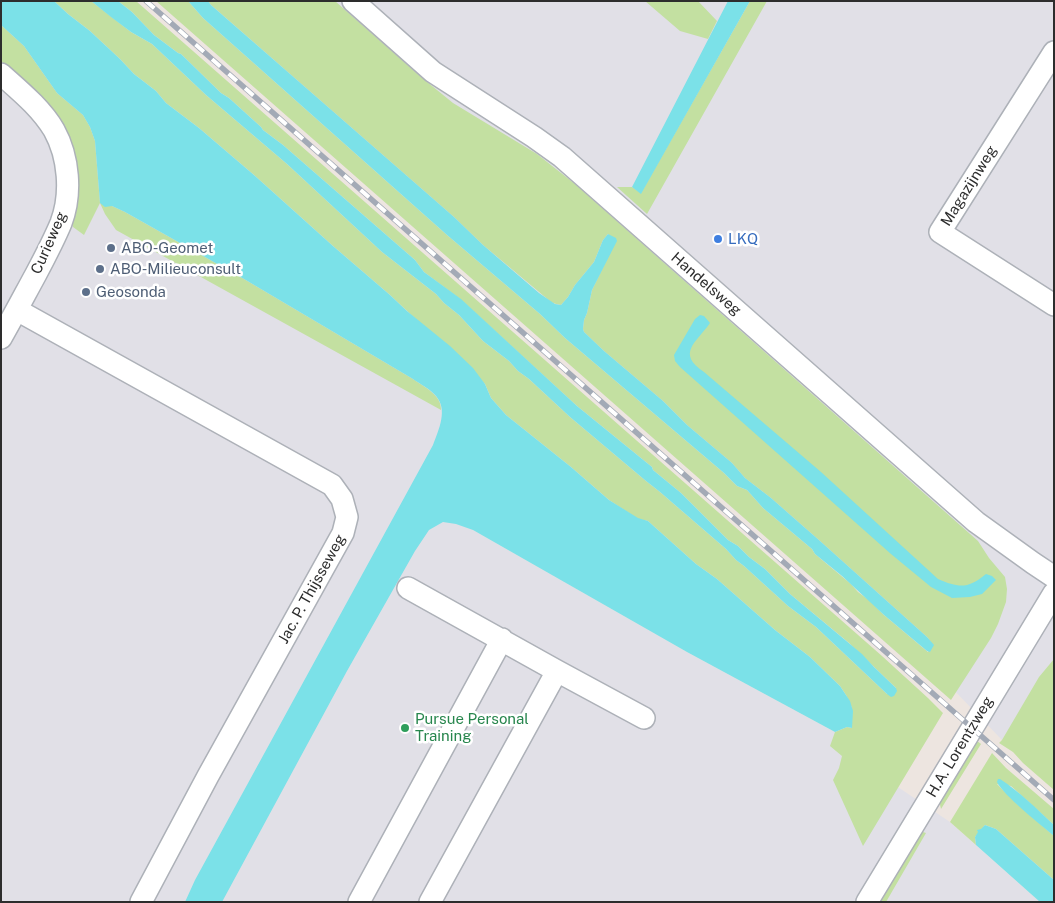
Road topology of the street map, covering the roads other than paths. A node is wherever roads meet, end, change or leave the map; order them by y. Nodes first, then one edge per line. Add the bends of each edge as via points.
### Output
1 (353, 1) edge
2 (1054, 52) edge
3 (1, 74) edge
4 (1054, 305) edge
5 (17, 310) junction
6 (1, 338) edge
7 (1054, 576) edge
8 (408, 588) dead end
9 (1054, 593) edge
10 (502, 639) junction
11 (557, 671) junction
12 (644, 718) dead end
13 (141, 902) edge
14 (359, 902) edge
15 (430, 902) edge
16 (867, 902) edge

1 - 7 street, Handelsweg via 433,72 562,157 976,522
2 - 4 street, Magazijnweg via 940,232
3 - 5 street, Curieweg via 41,111 54,130 68,174 62,221
5 - 6 street, Curieweg
5 - 13 street, Jac. P. Thijsseweg via 332,485 342,499 347,517 343,533
8 - 10 street
9 - 16 street, H.A. Lorentzweg
10 - 11 street
10 - 14 street
11 - 12 street
11 - 15 street

